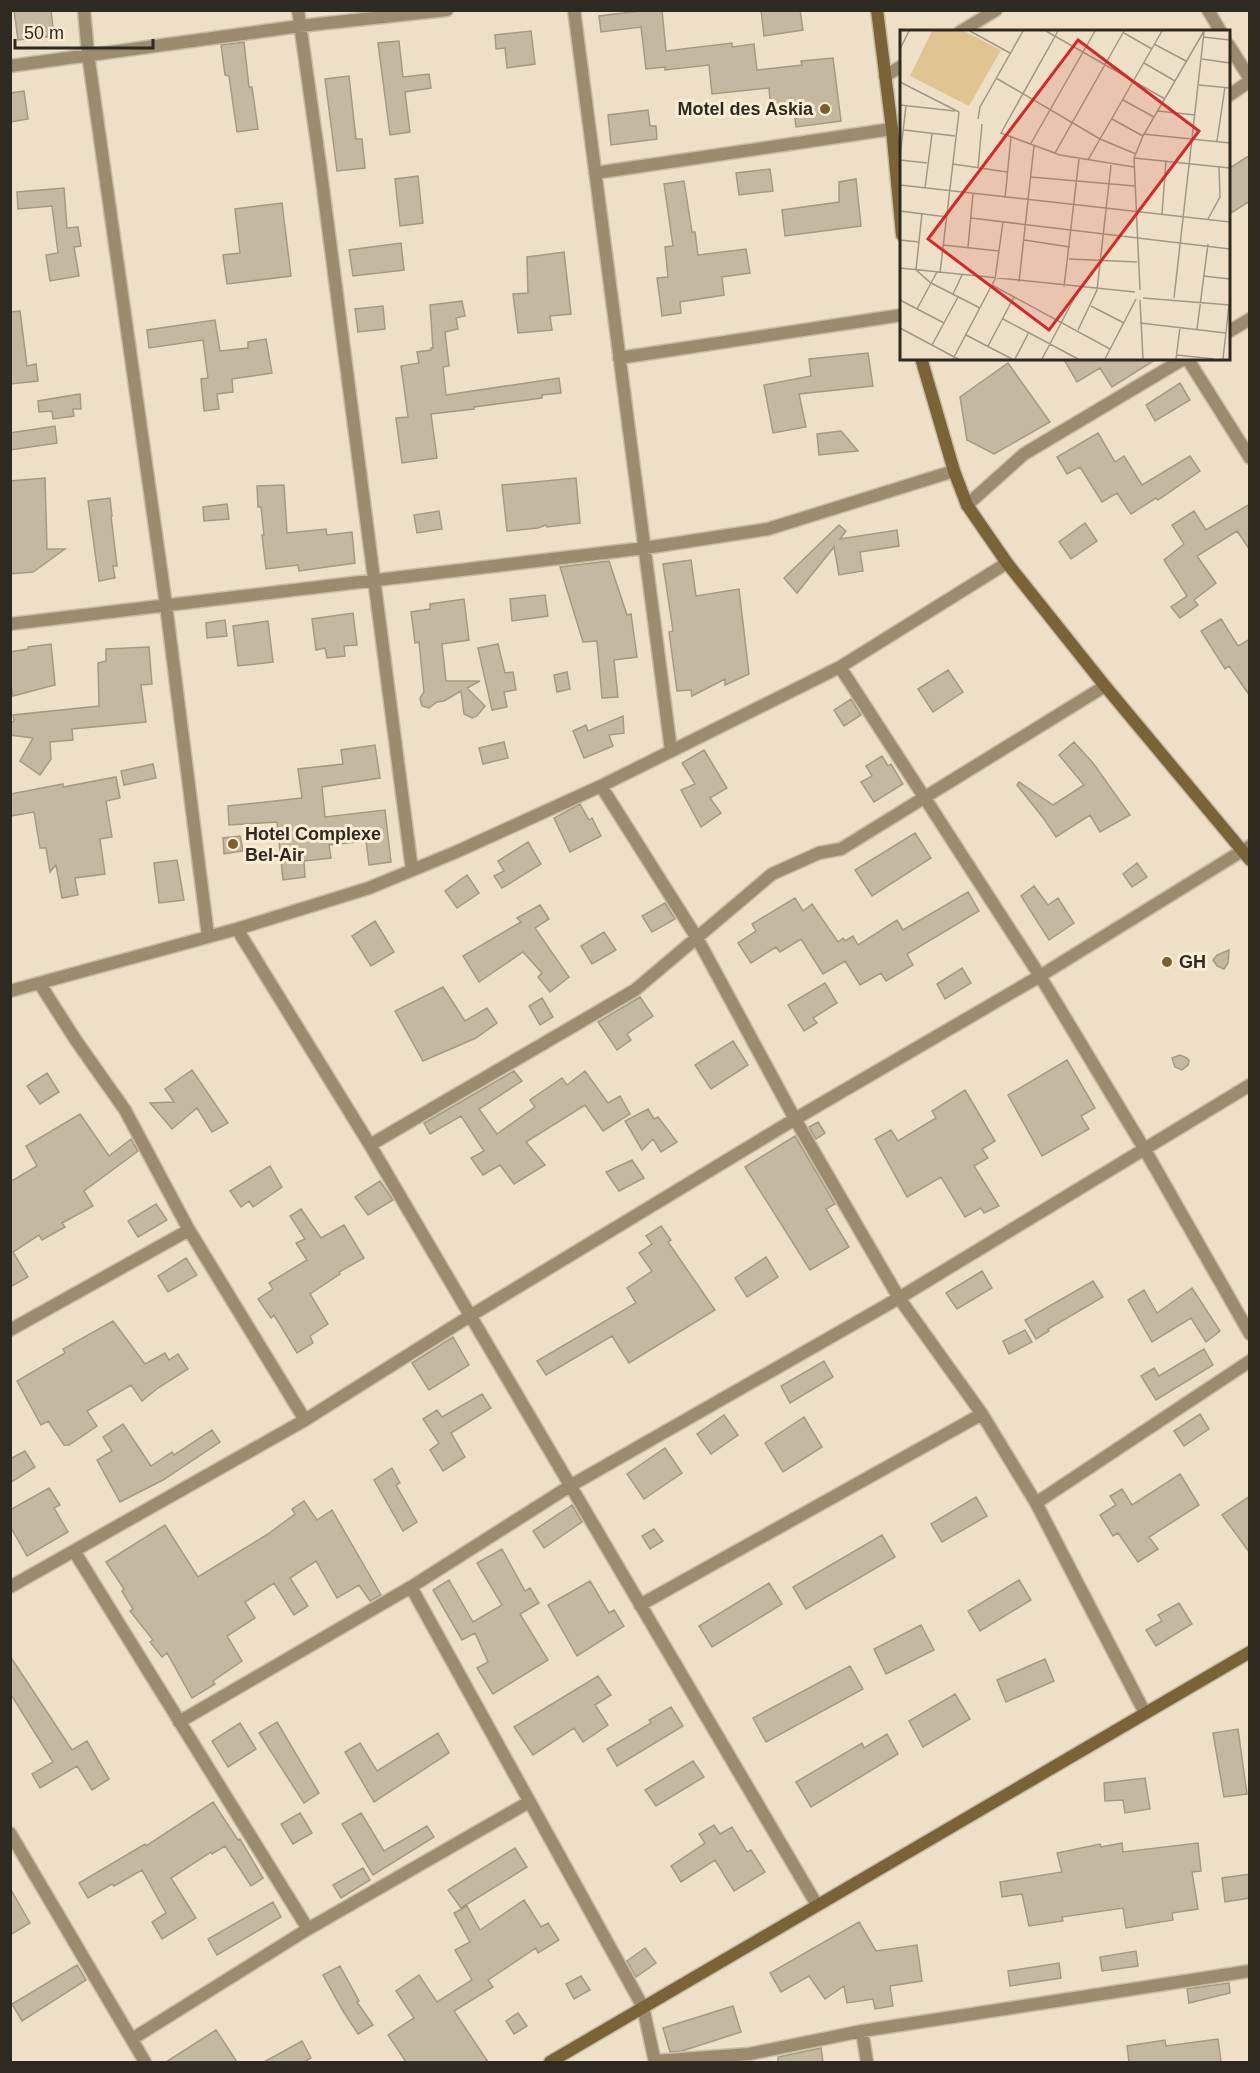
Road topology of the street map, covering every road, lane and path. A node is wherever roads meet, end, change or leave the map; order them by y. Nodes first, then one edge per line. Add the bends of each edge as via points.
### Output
1 (84, 10) edge
2 (298, 10) edge
3 (447, 10) edge
4 (574, 10) edge
5 (877, 10) edge
6 (996, 10) edge
7 (1208, 10) edge
8 (300, 26) junction
9 (963, 30) edge
10 (1220, 30) edge
11 (1230, 47) edge
12 (88, 54) junction
13 (10, 66) edge
14 (900, 67) edge
15 (885, 76) junction
16 (1250, 80) edge
17 (1230, 95) edge
18 (892, 129) junction
19 (595, 173) junction
20 (900, 214) edge
21 (900, 315) edge
22 (1250, 319) edge
23 (1230, 331) edge
24 (620, 358) junction
25 (922, 360) edge
26 (1183, 360) edge
27 (1187, 360) edge
28 (1250, 458) edge
29 (954, 471) junction
30 (967, 504) junction
31 (645, 548) junction
32 (1007, 563) junction
33 (375, 580) junction
34 (166, 605) junction
35 (10, 624) edge
36 (840, 667) junction
37 (1105, 686) junction
38 (671, 750) junction
39 (601, 786) junction
40 (926, 798) junction
41 (1247, 852) edge
42 (412, 870) junction
43 (237, 929) junction
44 (208, 936) junction
45 (697, 938) junction
46 (1040, 976) junction
47 (40, 984) junction
48 (10, 991) edge
49 (1250, 1085) edge
50 (795, 1119) junction
51 (370, 1145) junction
52 (1145, 1150) junction
53 (189, 1230) junction
54 (899, 1298) junction
55 (470, 1316) junction
56 (10, 1330) edge
57 (1250, 1334) edge
58 (1250, 1361) edge
59 (982, 1414) junction
60 (305, 1420) junction
61 (570, 1486) junction
62 (1036, 1503) junction
63 (74, 1551) junction
64 (10, 1587) edge
65 (411, 1587) junction
66 (640, 1605) junction
67 (1250, 1652) edge
68 (1145, 1713) junction
69 (179, 1722) junction
70 (529, 1802) junction
71 (10, 1833) edge
72 (817, 1905) junction
73 (308, 1929) junction
74 (1250, 1971) edge
75 (643, 2007) junction
76 (862, 2031) junction
77 (132, 2039) junction
78 (145, 2062) edge
79 (550, 2062) edge
80 (655, 2062) edge
81 (867, 2062) edge

1 - 12 street
2 - 8 street
3 - 8 street
4 - 19 street
5 - 15 street
6 - 9 street
7 - 10 street
8 - 12 street
8 - 33 street
11 - 16 street
12 - 13 street
12 - 34 street
14 - 15 street
15 - 18 street
16 - 17 street
18 - 19 street
18 - 20 street
19 - 24 street
21 - 24 street
22 - 23 street
24 - 31 street
25 - 29 street
26 - 30 street via 1024,454
27 - 28 street
29 - 30 street
29 - 31 street via 768,529
30 - 32 street
31 - 33 street
31 - 38 street
32 - 36 street
32 - 37 street
33 - 34 street
33 - 42 street
34 - 35 street
34 - 44 street
36 - 38 street
36 - 40 street
37 - 40 street
37 - 41 street
38 - 39 street
39 - 42 street
39 - 45 street
40 - 45 street via 841,849 819,853 772,874
40 - 46 street
41 - 46 street
42 - 43 street via 369,888
43 - 44 street
43 - 51 street
44 - 47 street
45 - 50 street
45 - 51 street via 635,990
46 - 50 street
46 - 52 street
47 - 48 street
47 - 53 street via 125,1110
49 - 52 street
50 - 54 street
50 - 55 street
51 - 55 street
52 - 54 street
52 - 57 street
53 - 56 street
53 - 60 street
54 - 59 street
54 - 61 street
55 - 60 street
55 - 61 street
58 - 62 street
59 - 62 street
59 - 66 street
60 - 63 street
61 - 65 street
61 - 66 street
62 - 68 street
63 - 64 street
63 - 69 street
65 - 69 street
65 - 70 street
66 - 72 street
67 - 68 street
68 - 72 street
69 - 73 street
70 - 73 street
70 - 75 street
71 - 77 street
72 - 75 street
73 - 77 street
74 - 76 street
75 - 79 street
75 - 80 street
76 - 80 street via 749,2054
76 - 81 street
77 - 78 street

